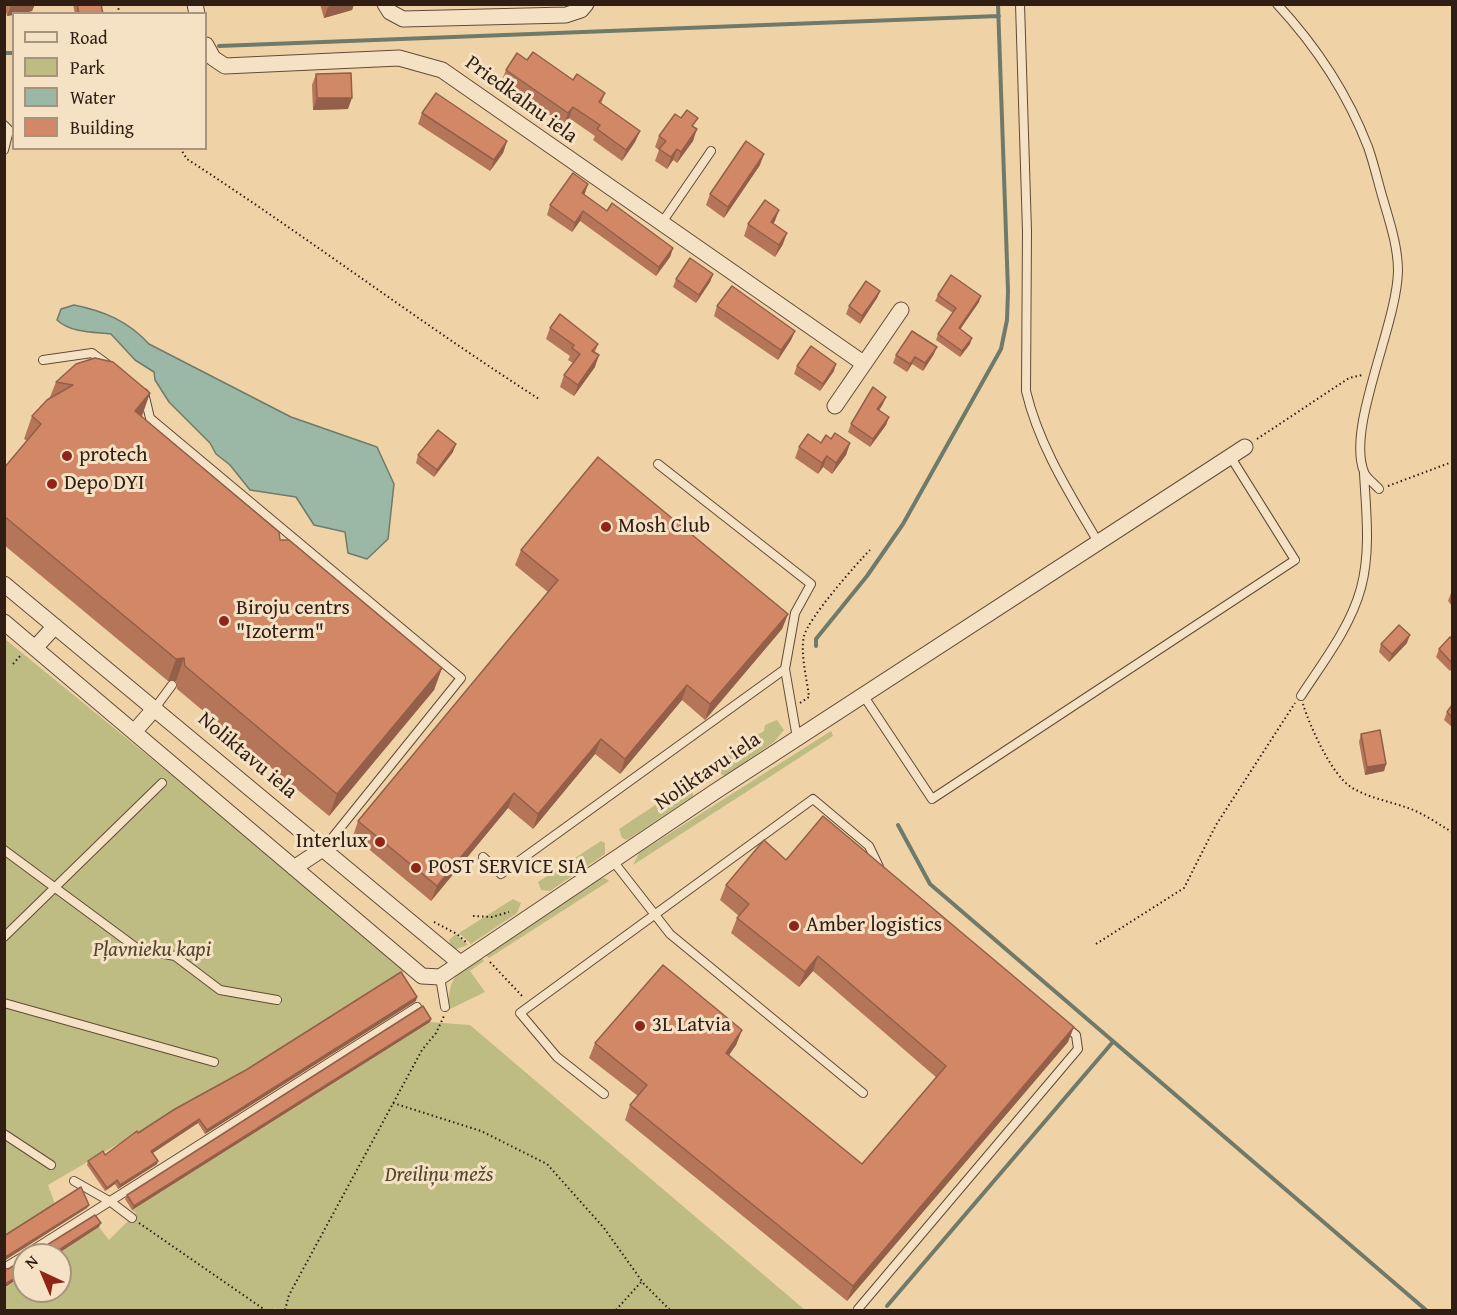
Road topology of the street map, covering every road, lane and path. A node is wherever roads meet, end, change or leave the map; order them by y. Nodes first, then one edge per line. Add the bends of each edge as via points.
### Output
1 (385, 4) edge
2 (586, 4) edge
3 (1020, 4) edge
4 (1277, 4) edge
5 (207, 47) edge
6 (4, 125) edge
7 (4, 150) edge
8 (181, 150) edge
9 (711, 151) dead end
10 (661, 224) junction
11 (901, 310) dead end
12 (43, 360) dead end
13 (863, 363) junction
14 (1376, 371) junction
15 (118, 372) edge
16 (135, 385) edge
17 (539, 399) dead end
18 (834, 406) dead end
19 (1245, 447) joint
20 (1230, 456) junction
21 (1452, 462) edge
22 (658, 464) dead end
23 (1364, 473) junction
24 (1379, 489) joint
25 (1098, 542) junction
26 (870, 550) dead end
27 (4, 584) edge
28 (4, 622) edge
29 (55, 626) junction
30 (35, 648) junction
31 (785, 669) junction
32 (172, 685) dead end
33 (863, 695) junction
34 (1300, 696) junction
35 (793, 704) junction
36 (155, 708) junction
37 (134, 732) junction
38 (797, 738) junction
39 (162, 783) dead end
40 (1452, 832) edge
41 (324, 848) junction
42 (4, 850) edge
43 (483, 857) dead end
44 (613, 861) junction
45 (294, 868) junction
46 (888, 877) edge
47 (54, 887) junction
48 (511, 912) dead end
49 (652, 915) junction
50 (473, 916) dead end
51 (426, 917) dead end
52 (4, 937) edge
53 (1096, 944) dead end
54 (477, 952) junction
55 (460, 963) junction
56 (440, 977) junction
57 (277, 1000) dead end
58 (4, 1003) edge
59 (530, 1006) junction
60 (417, 1007) edge
61 (445, 1007) joint
62 (1058, 1021) edge
63 (214, 1062) dead end
64 (863, 1093) dead end
65 (604, 1094) dead end
66 (393, 1103) junction
67 (4, 1134) edge
68 (51, 1165) dead end
69 (74, 1181) dead end
70 (111, 1202) junction
71 (132, 1218) joint
72 (44, 1243) edge
73 (642, 1281) junction
74 (858, 1309) edge
75 (265, 1311) edge
76 (285, 1311) edge
77 (616, 1311) edge
78 (670, 1311) edge

1 - 2 street via 403,19 566,15
3 - 25 lane via 1027,231 1026,391 1047,452
4 - 14 lane via 1302,31 1341,93 1367,146 1395,240 1398,271 1392,317
5 - 10 street, Priedkalnu iela via 213,58 225,66 399,58 442,70
6 - 7 lane via 9,130
8 - 17 path via 187,159 278,218 453,344
9 - 10 lane
10 - 13 street, Priedkalnu iela
11 - 13 street
12 - 15 lane via 92,353
13 - 18 street
14 - 19 path via 1349,378
14 - 23 lane via 1361,444
16 - 41 lane via 144,391 150,418 288,541 461,678
19 - 20 street, Noliktavu iela
20 - 25 street, Noliktavu iela
20 - 33 lane via 1295,560 932,799
21 - 24 path
22 - 31 lane via 811,584 795,613
23 - 24 lane
23 - 34 lane via 1366,552 1361,588 1344,630
25 - 33 street, Noliktavu iela
26 - 35 path via 847,573 804,635 809,697
27 - 29 street, Noliktavu iela
28 - 30 street
29 - 30 street
29 - 36 street, Noliktavu iela
30 - 37 street
31 - 35 lane
31 - 43 lane via 501,874
32 - 36 lane
33 - 38 street, Noliktavu iela
34 - 40 path via 1310,726 1349,786 1410,808
34 - 53 path via 1216,825 1184,888
35 - 38 lane
36 - 37 street
36 - 41 street, Noliktavu iela
37 - 45 street
38 - 44 street, Noliktavu iela
39 - 47 lane
41 - 45 street
41 - 55 street, Noliktavu iela
42 - 47 lane
44 - 49 lane
44 - 54 street, Noliktavu iela
45 - 56 street via 422,976
46 - 49 lane via 869,846 813,799
47 - 52 lane
47 - 57 lane via 138,949 175,956 220,990
48 - 50 path
49 - 59 lane
49 - 64 lane
51 - 54 path via 457,934
54 - 55 street, Noliktavu iela
54 - 59 path via 507,978
55 - 56 street, Noliktavu iela
56 - 61 lane
58 - 63 lane
59 - 65 lane via 520,1013 557,1057
60 - 70 lane
61 - 66 path via 443,1021
62 - 74 lane via 1076,1035 1078,1049
66 - 73 path via 481,1131 547,1164 604,1228
66 - 76 path via 288,1295
67 - 68 lane
69 - 70 lane
70 - 71 lane
70 - 72 lane
71 - 75 path
73 - 77 path
73 - 78 path

